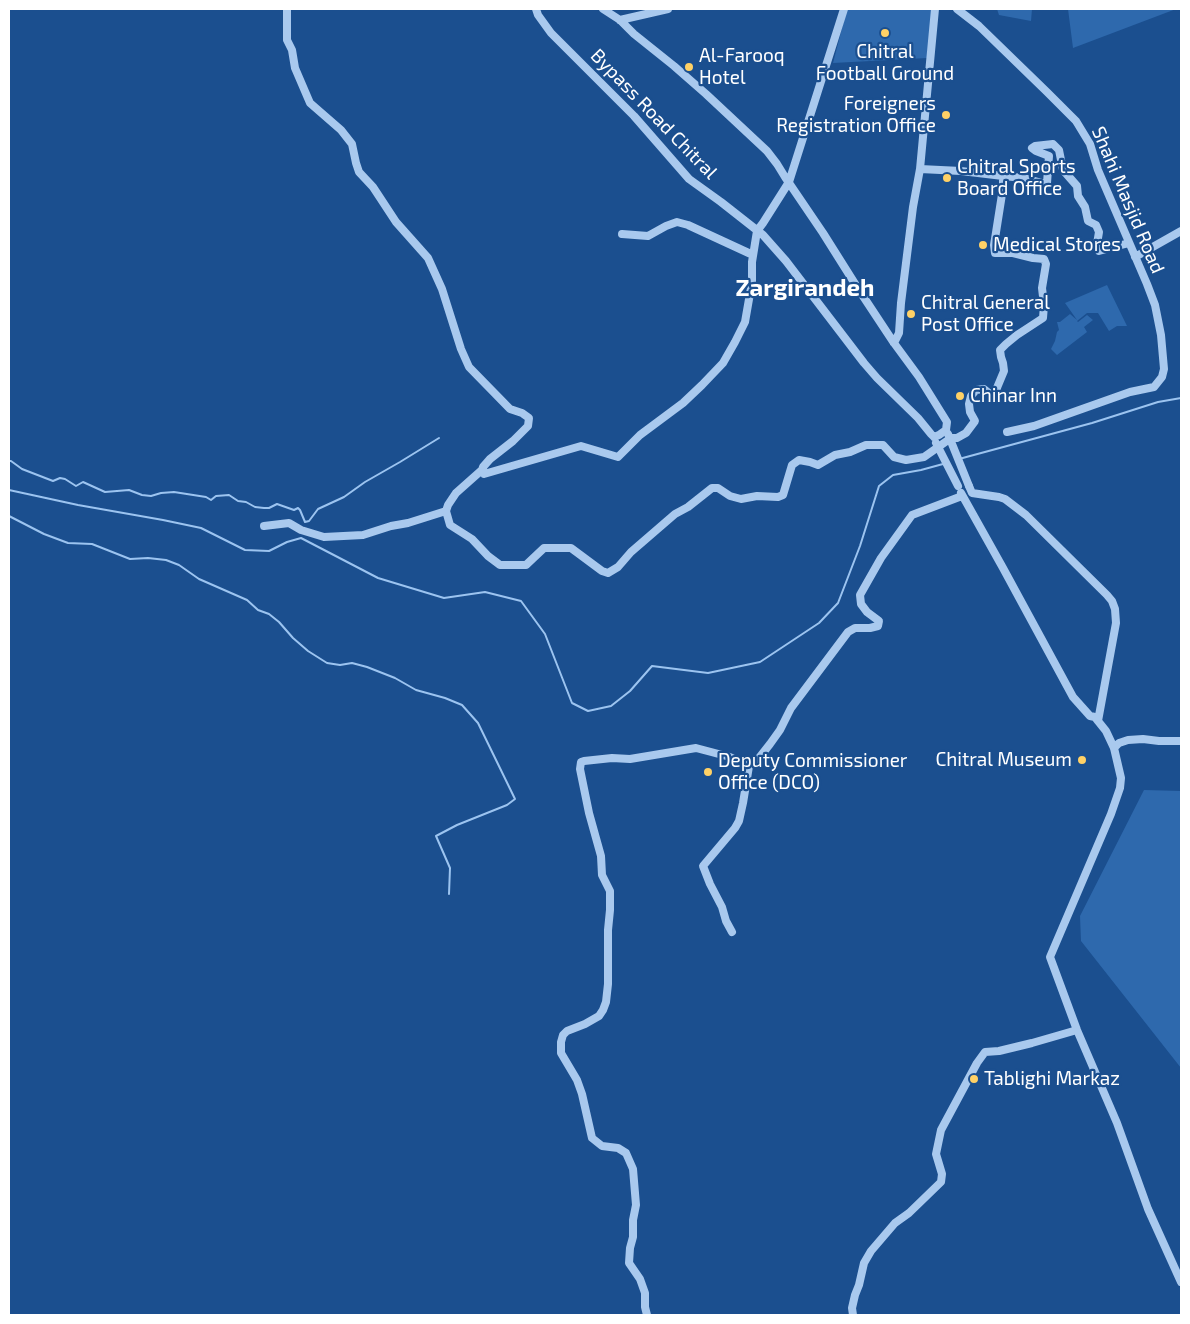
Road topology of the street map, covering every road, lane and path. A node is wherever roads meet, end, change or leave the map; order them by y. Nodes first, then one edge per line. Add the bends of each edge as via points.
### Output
1 (287, 9) edge
2 (536, 9) edge
3 (603, 9) edge
4 (668, 9) edge
5 (844, 9) edge
6 (936, 9) edge
7 (958, 9) edge
8 (620, 20) junction
9 (920, 169) junction
10 (1003, 176) junction
11 (788, 182) junction
12 (757, 231) junction
13 (1181, 231) edge
14 (622, 234) dead end
15 (1129, 243) junction
16 (753, 255) junction
17 (1135, 257) junction
18 (894, 343) junction
19 (947, 432) junction
20 (1006, 432) dead end
21 (935, 440) junction
22 (483, 469) junction
23 (962, 496) junction
24 (446, 511) junction
25 (264, 526) dead end
26 (1098, 721) junction
27 (1181, 741) edge
28 (1114, 748) junction
29 (749, 766) junction
30 (732, 932) dead end
31 (1077, 1030) junction
32 (1181, 1282) edge
33 (647, 1315) edge
34 (853, 1315) edge

1 - 22 street via 287,40 310,103 352,144 360,172 396,222 428,258 469,367 510,409 529,418 528,426
2 - 12 street, Bypass Road Chitral via 551,33 634,116 689,179
3 - 8 street
4 - 8 street
5 - 11 street
6 - 9 street
7 - 15 street, Shahi Masjid Road via 1076,122 1090,144
8 - 11 street via 767,151
9 - 10 street
9 - 18 street via 899,333
10 - 15 street via 1047,182 1049,156 1032,148 1053,144 1059,150 1063,170 1077,186 1088,222 1096,225 1099,251
10 - 24 street via 995,253 1044,259 1043,318 1000,350 1004,371 994,395 984,389 976,390 971,396 970,412 975,421 966,433 951,438 924,457 906,460 894,457 882,445 866,445 835,455 818,465 799,460 792,465 783,495 778,497 741,499 712,488 675,514 631,552 618,568 608,573 571,548 544,548 526,566 500,565 472,539 450,525
11 - 12 street
11 - 18 street
12 - 16 street
12 - 21 street, Bypass Road Chitral via 786,261 864,363
13 - 17 street
14 - 16 street via 648,236 678,222
15 - 17 street, Shahi Masjid Road
16 - 22 street via 745,322 722,363 683,403 640,435 618,457 581,446 484,474
17 - 20 street, Shahi Masjid Road via 1155,305 1164,362 1162,377 1154,387
18 - 19 street via 947,422
19 - 21 street
19 - 26 street, bridge via 972,493 1005,499 1026,515 1112,601 1116,623
21 - 23 street, Bypass Road Chitral, bridge
22 - 24 street via 456,493
23 - 26 street, Bypass Road Chitral via 1073,697
23 - 29 street via 912,515 881,558 860,595 867,612 879,621 878,626 855,628 848,632 791,708 770,744
24 - 25 street via 363,535 324,537 289,523
26 - 28 street, Bypass Road Chitral
27 - 28 street via 1128,740
28 - 31 street, Bypass Road Chitral via 1120,788 1050,957
29 - 30 street via 739,821 703,866
29 - 33 street via 696,748 630,759 581,762 602,875 610,891 608,984 606,1002 599,1016 567,1031 561,1042 561,1053 577,1080 592,1138 602,1146 618,1148 626,1153 633,1169 636,1205 629,1263 640,1279
31 - 32 street, Bypass Road Chitral via 1117,1123 1148,1209
31 - 34 street via 1032,1044 985,1052 941,1130 936,1154 941,1182 910,1213 895,1223 871,1252 864,1263

